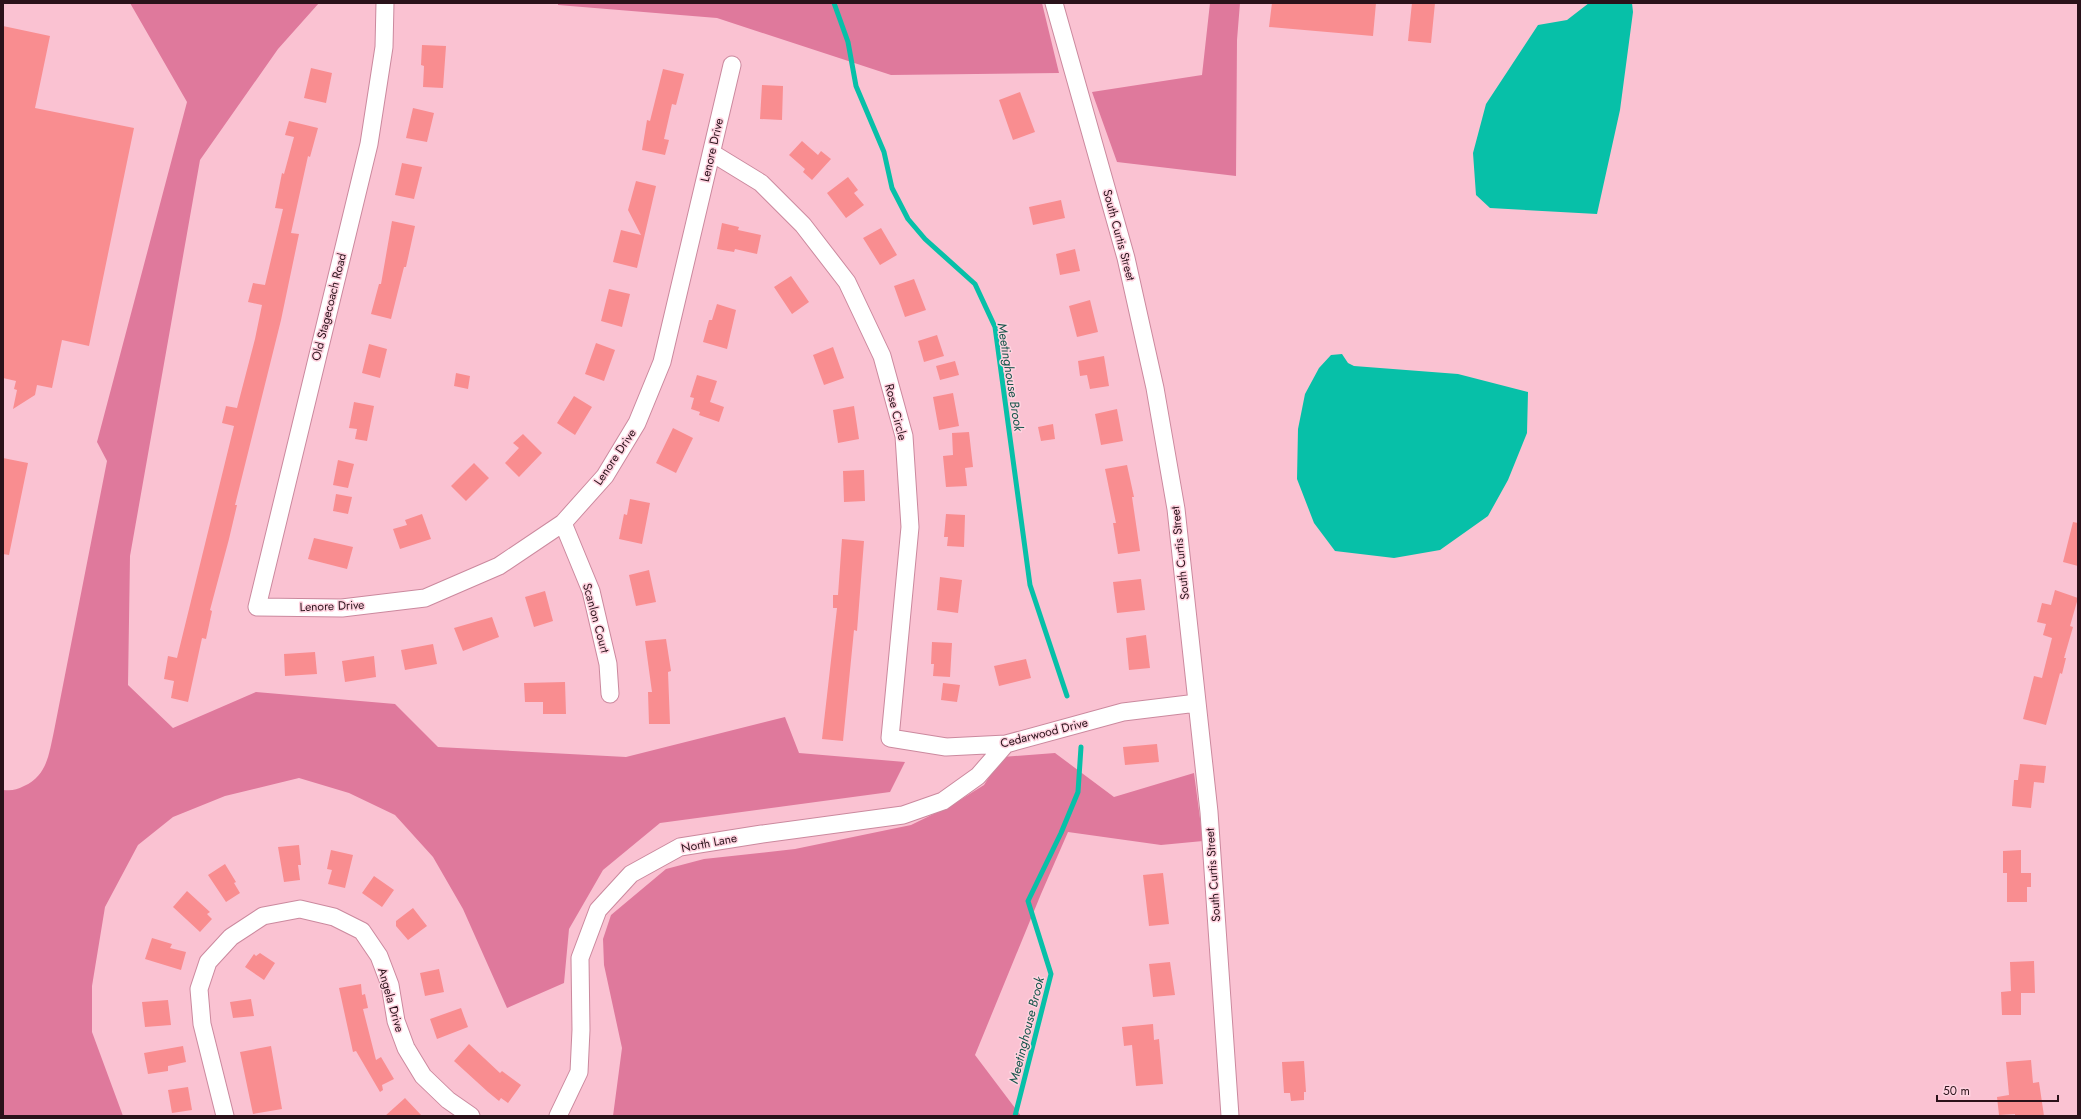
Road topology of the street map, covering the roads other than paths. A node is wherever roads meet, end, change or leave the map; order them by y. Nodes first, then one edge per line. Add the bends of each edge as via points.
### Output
1 (385, 3) edge
2 (1054, 3) edge
3 (732, 65) dead end
4 (712, 153) junction
5 (563, 523) junction
6 (257, 607) joint
7 (610, 694) dead end
8 (1197, 703) junction
9 (890, 738) joint
10 (1006, 744) junction
11 (225, 1116) edge
12 (471, 1116) edge
13 (558, 1116) edge
14 (1230, 1116) edge

1 - 6 street, Old Stagecoach Road via 384,47 369,144
2 - 8 street, South Curtis Street via 1126,258 1156,388 1176,509
3 - 4 street, Lenore Drive
4 - 5 street, Lenore Drive via 662,362 640,416 605,476
4 - 9 street, Rose Circle via 761,183 803,225 847,282 882,356 904,436 910,528
5 - 6 street, Lenore Drive via 499,566 425,598 342,608
5 - 7 street, Scanlon Court via 590,591 608,664
8 - 10 street, Cedarwood Drive via 1123,712
8 - 14 street, South Curtis Street via 1209,812
9 - 10 street, Cedarwood Drive via 946,747
10 - 13 street, North Lane via 978,776 943,801 903,815 680,847 631,874 598,910 580,958 579,1072
11 - 12 street, Angela Drive via 202,1024 199,989 208,962 231,938 263,916 300,909 334,917 362,932 378,956 390,985 396,1021 406,1048 423,1076 448,1100

